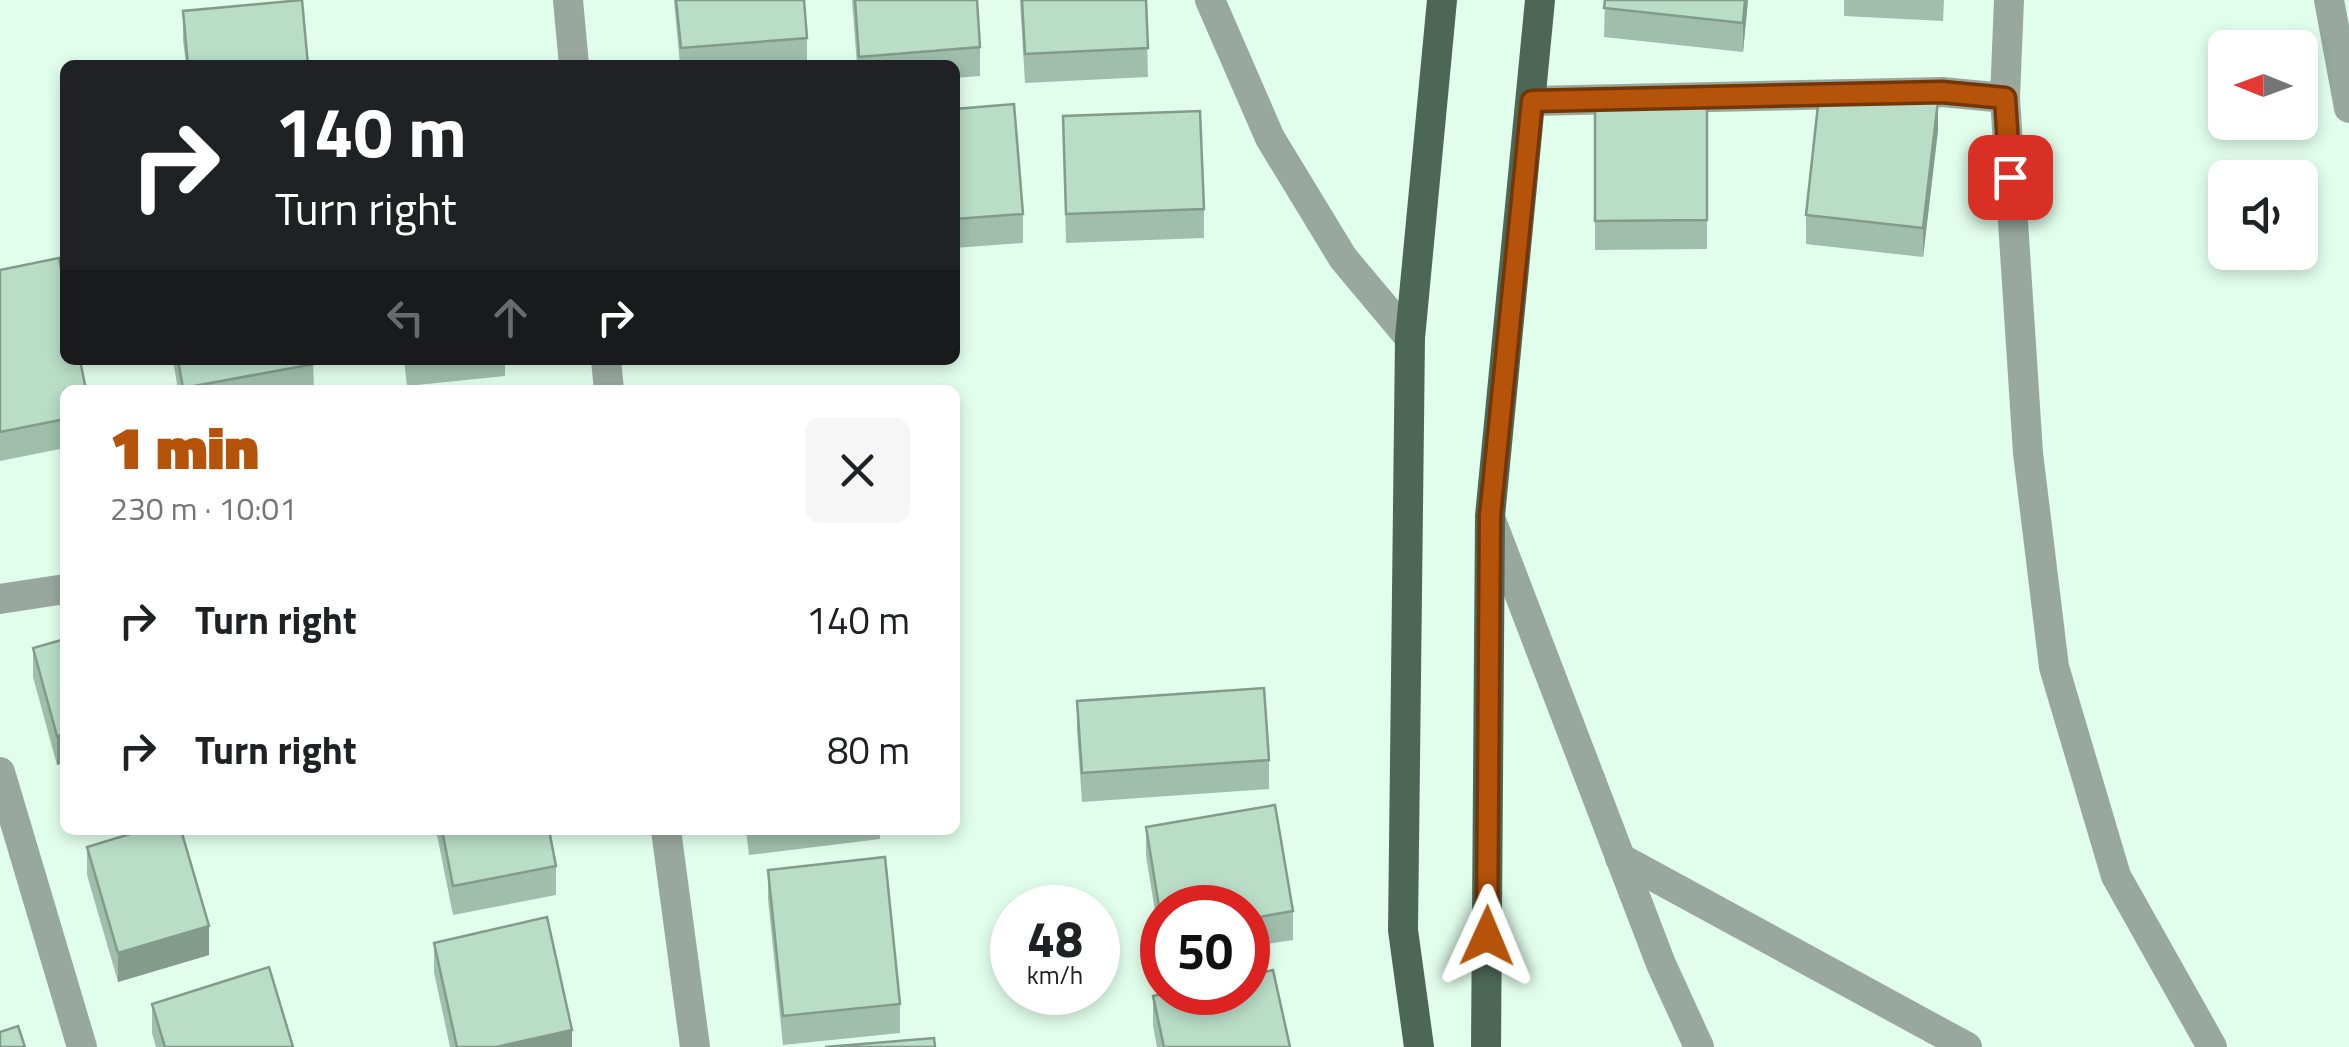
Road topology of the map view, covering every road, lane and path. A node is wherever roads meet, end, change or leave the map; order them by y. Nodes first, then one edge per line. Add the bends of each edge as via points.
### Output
1 (568, 0) edge
2 (1210, 0) edge
3 (1442, 0) edge
4 (1540, 0) edge
5 (2009, 0) edge
6 (2328, 0) edge
7 (574, 60) edge
8 (2005, 98) junction
9 (1532, 101) junction
10 (2349, 108) edge
11 (1410, 338) junction
12 (1490, 516) junction
13 (60, 590) edge
14 (0, 599) edge
15 (0, 772) edge
16 (667, 835) edge
17 (1620, 858) junction
18 (82, 1047) edge
19 (695, 1047) edge
20 (1418, 1047) edge
21 (1486, 1047) edge
22 (1699, 1047) edge
23 (1967, 1047) edge
24 (2212, 1047) edge

1 - 7 street
2 - 11 street via 1270,138 1343,258
3 - 11 main road
4 - 9 main road
5 - 8 street
6 - 10 street
8 - 9 street via 1942,92
8 - 24 street via 2028,453 2054,667 2116,876
9 - 12 main road
11 - 20 main road via 1403,930
12 - 17 street
12 - 21 main road
13 - 14 street
15 - 18 street
16 - 19 street
17 - 22 street
17 - 23 street

